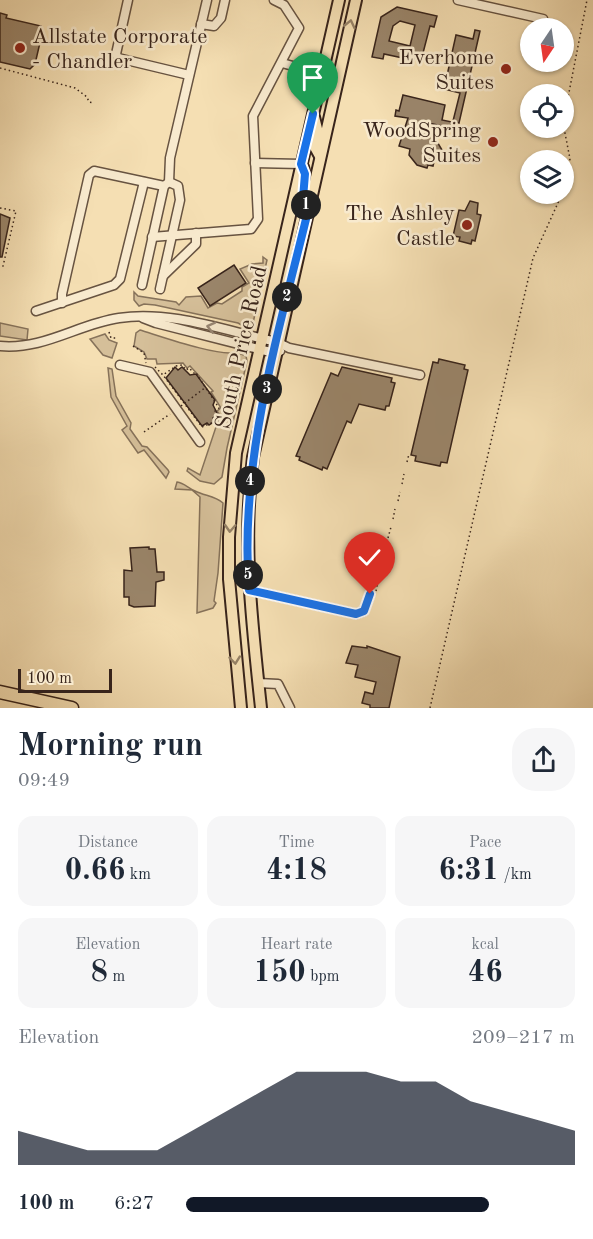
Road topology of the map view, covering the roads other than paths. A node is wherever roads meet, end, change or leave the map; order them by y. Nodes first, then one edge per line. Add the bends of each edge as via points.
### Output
1 (128, 0) edge
2 (207, 0) edge
3 (225, 0) edge
4 (274, 0) edge
5 (339, 0) edge
6 (356, 0) edge
7 (458, 0) edge
8 (539, 18) edge
9 (201, 24) junction
10 (282, 63) junction
11 (322, 74) junction
12 (189, 75) junction
13 (313, 114) junction
14 (320, 157) junction
15 (255, 163) junction
16 (301, 164) junction
17 (144, 182) junction
18 (166, 184) junction
19 (308, 211) junction
20 (196, 233) junction
21 (172, 235) junction
22 (152, 237) junction
23 (163, 276) junction
24 (142, 285) dead end
25 (160, 289) dead end
26 (62, 303) junction
27 (36, 311) dead end
28 (260, 344) junction
29 (0, 346) edge
30 (276, 348) junction
31 (120, 364) dead end
32 (420, 375) dead end
33 (200, 442) dead end
34 (249, 590) junction
35 (373, 593) road end
36 (258, 683) junction
37 (0, 692) edge
38 (72, 708) edge
39 (241, 708) edge
40 (261, 708) edge
41 (290, 708) edge

1 - 12 street via 118,58
2 - 9 street
3 - 9 street via 221,18 214,26
4 - 10 street via 284,5 299,28
5 - 11 main road, South Price Road
14 -> 6 main road, South Price Road
7 - 8 street
9 - 12 street
10 - 11 street
10 - 15 street via 253,116
11 - 13 main road, South Price Road
12 - 18 street
13 - 14 main road via 318,134 315,147
13 - 16 main road, South Price Road
14 - 19 main road, South Price Road
15 - 16 street
15 - 20 street via 258,219 251,229
16 - 19 main road via 305,174 303,198
16 - 28 main road, South Price Road
17 - 18 street
17 - 26 street via 120,279 114,285
17 - 26 street via 94,171 90,175
18 - 21 street via 178,186 180,200
18 - 22 street
19 - 30 main road, South Price Road
20 - 21 street
20 - 23 street via 196,244
21 - 22 street
21 - 23 street
22 - 24 street
23 - 25 street
26 - 27 street
28 - 29 street via 158,315 107,320 20,348
28 - 30 street
28 -> 39 main road, South Price Road via 236,453 230,528 230,605
30 - 32 street
30 - 34 main road, South Price Road via 250,479 246,533
31 - 33 street via 150,372 181,406
34 - 35 street via 356,614 364,611
34 - 36 main road, South Price Road
36 - 40 main road, South Price Road
36 - 41 street via 278,684
37 - 38 highway

